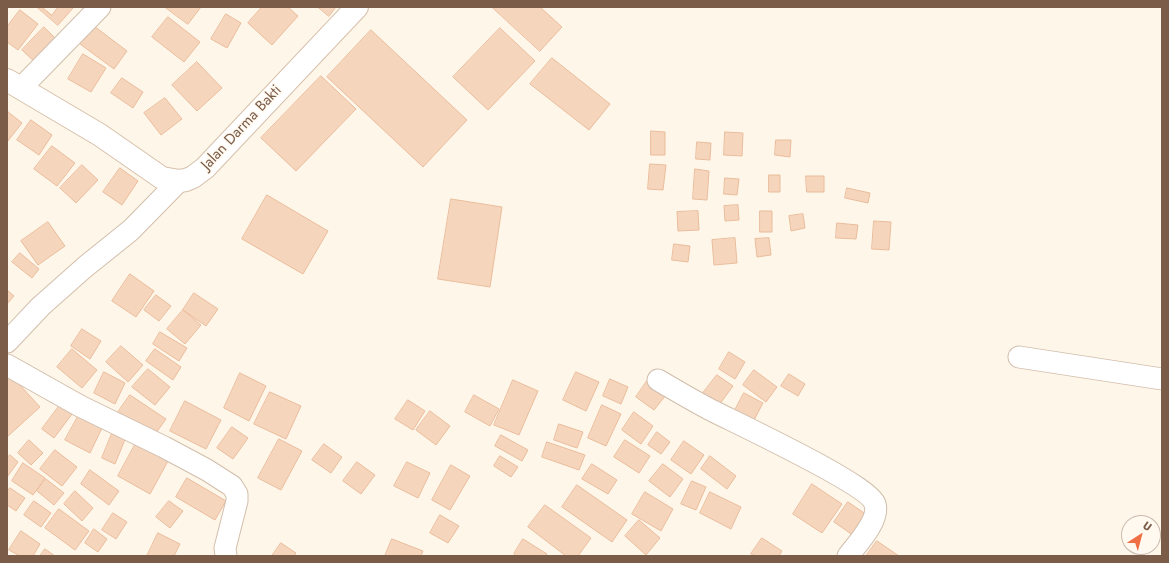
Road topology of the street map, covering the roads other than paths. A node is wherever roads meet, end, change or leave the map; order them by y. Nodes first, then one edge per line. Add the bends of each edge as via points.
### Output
1 (100, 7) edge
2 (357, 7) edge
3 (14, 84) edge
4 (179, 182) junction
5 (7, 342) edge
6 (1019, 357) dead end
7 (7, 364) edge
8 (1162, 379) edge
9 (658, 380) dead end
10 (226, 556) edge
11 (848, 556) edge

1 - 3 street
2 - 4 street, Jalan Darma Bakti via 205,168 193,177
3 - 4 street via 100,135 162,178
4 - 5 street via 131,230 41,306
6 - 8 street
7 - 10 street via 80,406 207,470 232,486 237,494 237,501 225,548
9 - 11 street via 863,490 874,502 877,512

